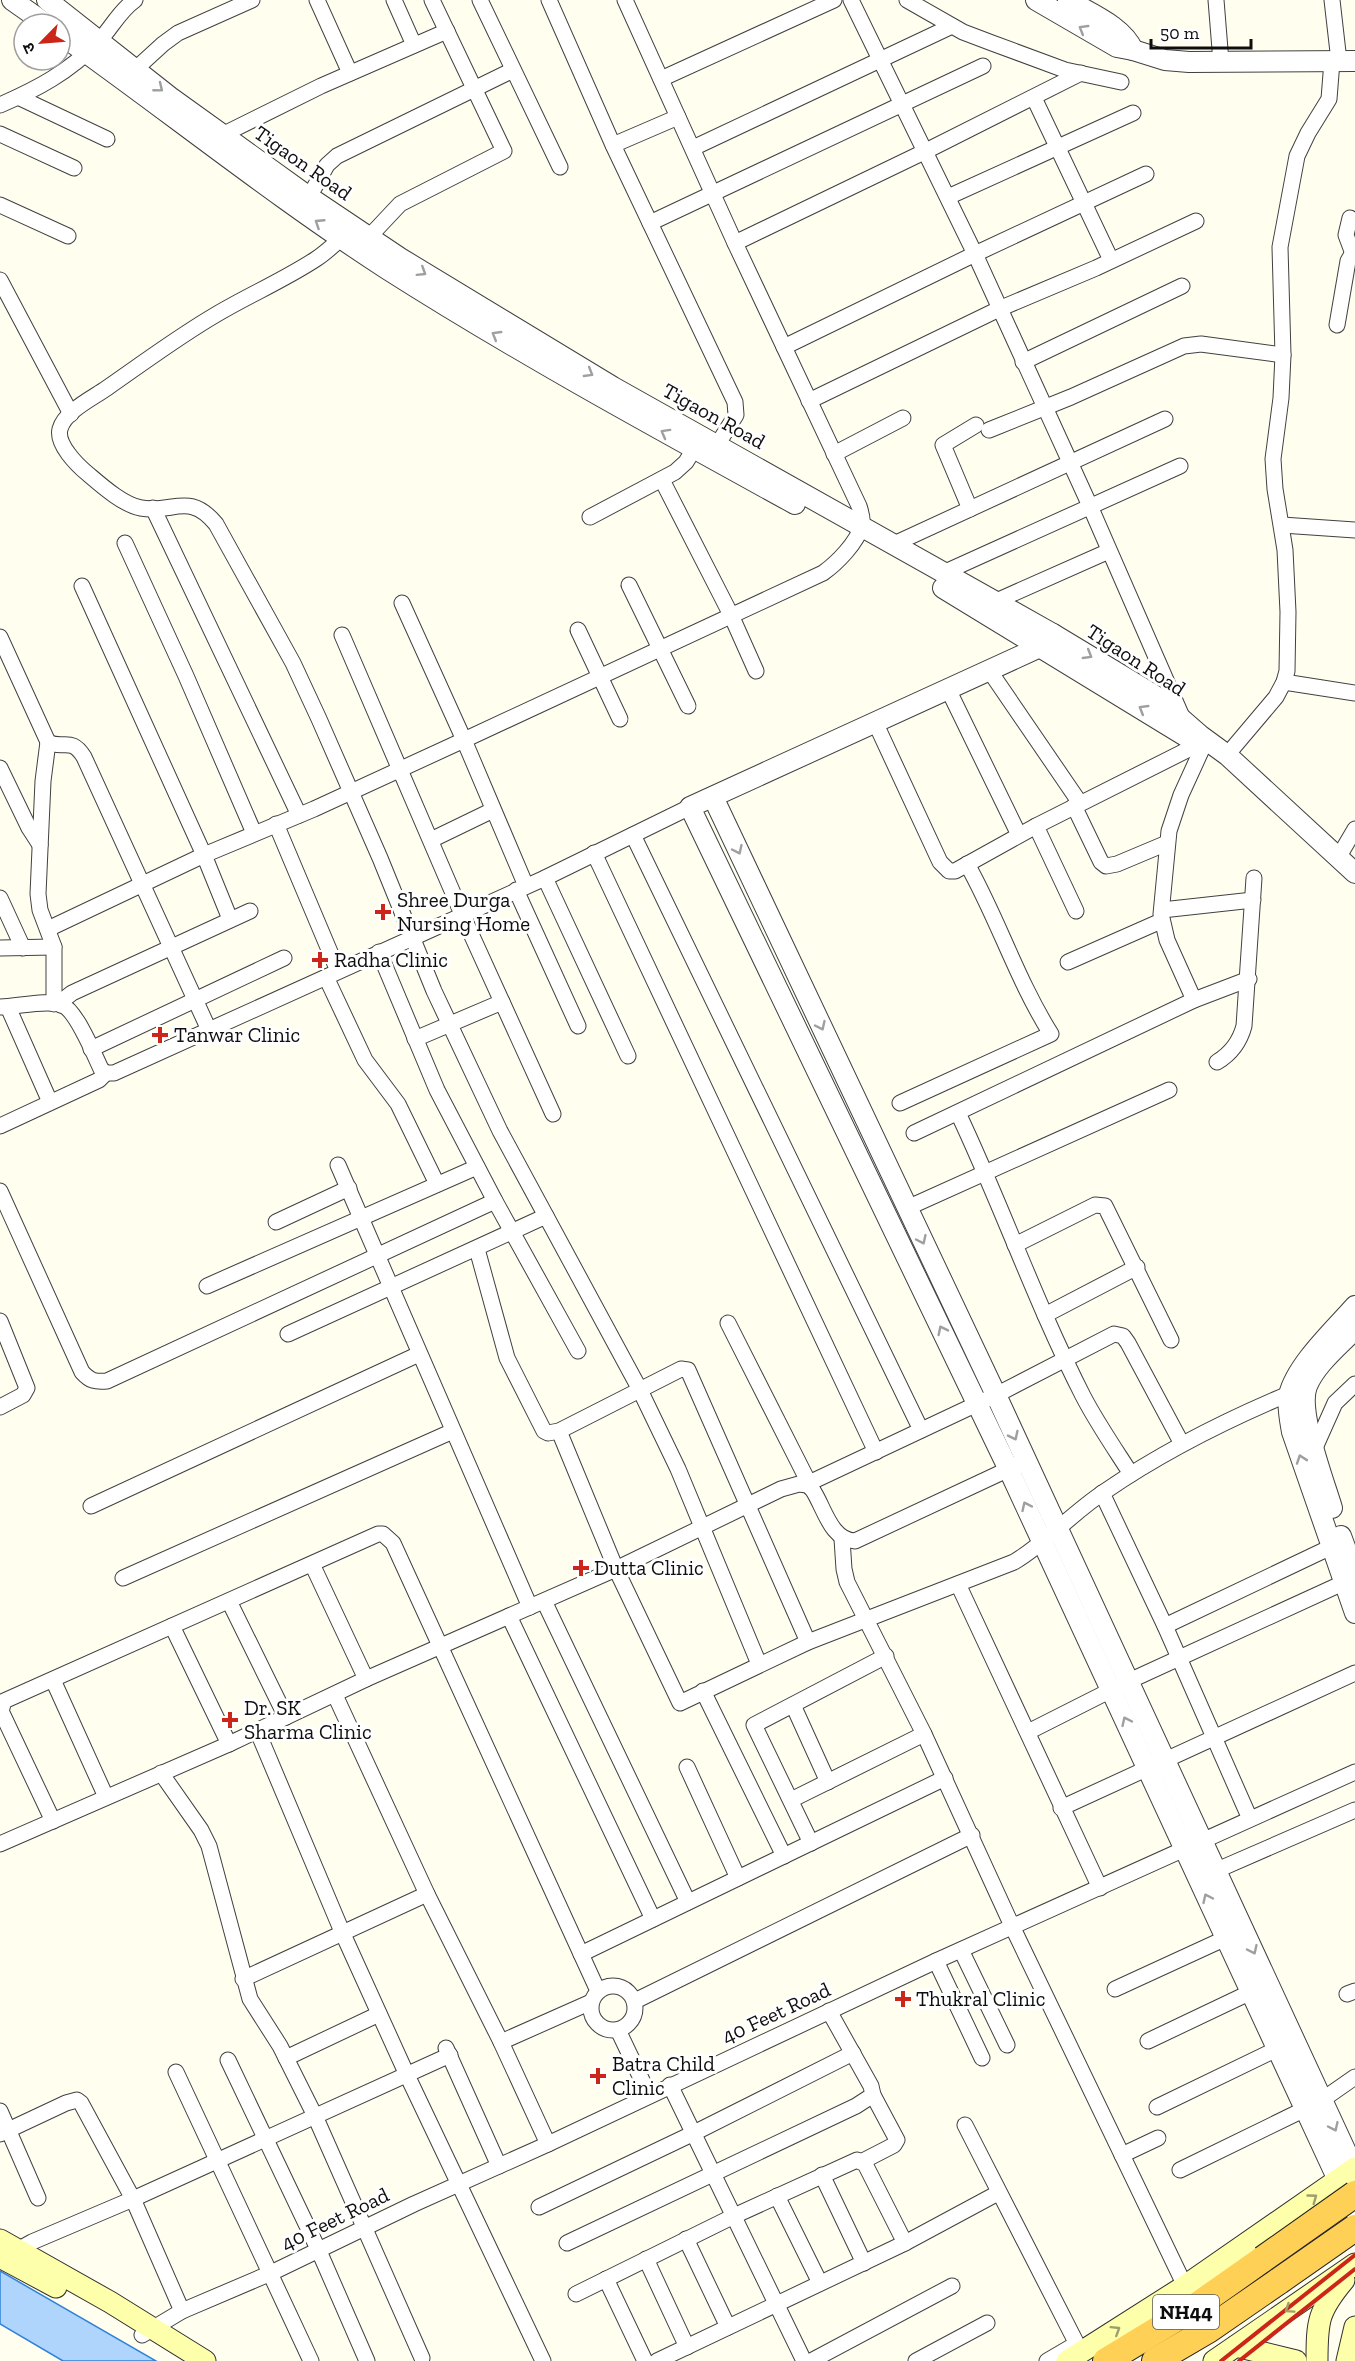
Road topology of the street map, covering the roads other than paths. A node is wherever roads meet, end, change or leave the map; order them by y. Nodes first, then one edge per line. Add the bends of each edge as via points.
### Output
1 (12, 0) edge
2 (47, 0) edge
3 (135, 0) edge
4 (252, 0) edge
5 (317, 0) edge
6 (394, 0) edge
7 (432, 0) edge
8 (480, 0) edge
9 (549, 0) edge
10 (624, 0) edge
11 (834, 0) edge
12 (852, 0) edge
13 (907, 0) edge
14 (1036, 0) edge
15 (1068, 0) edge
16 (1216, 0) edge
17 (1332, 0) edge
18 (65, 7) edge
19 (29, 12) edge
20 (952, 26) junction
21 (447, 31) junction
22 (72, 39) edge
23 (414, 45) junction
24 (94, 47) junction
25 (1133, 50) junction
26 (882, 59) junction
27 (1342, 61) edge
28 (1221, 62) junction
29 (984, 66) dead end
30 (513, 70) junction
31 (350, 73) junction
32 (1081, 73) junction
33 (130, 75) junction
34 (661, 79) junction
35 (1121, 82) dead end
36 (474, 88) junction
37 (18, 97) junction
38 (1034, 98) junction
39 (903, 103) junction
40 (0, 105) edge
41 (1133, 113) dead end
42 (678, 117) junction
43 (0, 134) edge
44 (107, 139) dead end
45 (215, 139) junction
46 (613, 145) junction
47 (1057, 147) junction
48 (693, 148) junction
49 (926, 151) junction
50 (560, 166) dead end
51 (74, 168) dead end
52 (1146, 174) dead end
53 (712, 194) junction
54 (309, 197) junction
55 (948, 197) junction
56 (1083, 203) junction
57 (0, 205) edge
58 (1350, 218) dead end
59 (1196, 221) dead end
60 (650, 223) junction
61 (68, 236) dead end
62 (358, 239) junction
63 (735, 243) junction
64 (1353, 250) edge
65 (975, 254) junction
66 (1112, 260) junction
67 (0, 280) edge
68 (1182, 286) dead end
69 (999, 309) junction
70 (1337, 325) dead end
71 (784, 347) junction
72 (1283, 355) junction
73 (1023, 362) junction
74 (809, 401) junction
75 (1044, 406) junction
76 (72, 414) junction
77 (903, 418) dead end
78 (1165, 419) dead end
79 (707, 450) junction
80 (834, 454) junction
81 (1070, 462) junction
82 (1180, 466) dead end
83 (662, 480) junction
84 (1090, 506) junction
85 (153, 508) junction
86 (970, 509) junction
87 (590, 518) dead end
88 (1282, 525) junction
89 (1355, 530) edge
90 (858, 532) junction
91 (125, 543) dead end
92 (894, 544) junction
93 (1109, 551) junction
94 (943, 573) junction
95 (628, 585) dead end
96 (82, 586) dead end
97 (994, 602) junction
98 (402, 603) dead end
99 (731, 615) junction
100 (578, 630) dead end
101 (342, 635) dead end
102 (0, 637) edge
103 (1046, 640) junction
104 (660, 648) junction
105 (989, 670) junction
106 (756, 671) dead end
107 (601, 677) junction
108 (1284, 682) junction
109 (948, 689) junction
110 (1355, 693) edge
111 (688, 706) dead end
112 (620, 719) dead end
113 (875, 722) junction
114 (1192, 738) junction
115 (464, 740) junction
116 (48, 742) junction
117 (1227, 755) junction
118 (0, 768) edge
119 (399, 769) junction
120 (350, 792) junction
121 (713, 797) junction
122 (1077, 805) junction
123 (690, 807) junction
124 (493, 810) junction
125 (299, 815) junction
126 (276, 824) junction
127 (1036, 826) junction
128 (1355, 829) edge
129 (254, 833) junction
130 (633, 835) junction
131 (1019, 835) junction
132 (431, 840) junction
133 (1167, 843) junction
134 (40, 845) junction
135 (594, 854) junction
136 (204, 855) junction
137 (1338, 858) junction
138 (967, 864) junction
139 (1355, 873) edge
140 (545, 878) junction
141 (1254, 878) dead end
142 (1355, 884) edge
143 (143, 886) junction
144 (521, 888) junction
145 (0, 898) edge
146 (1253, 900) junction
147 (250, 911) dead end
148 (1076, 911) dead end
149 (462, 914) junction
150 (1161, 916) junction
151 (230, 919) junction
152 (48, 929) junction
153 (411, 937) junction
154 (54, 947) junction
155 (0, 948) edge
156 (22, 948) junction
157 (172, 948) junction
158 (379, 952) junction
159 (284, 958) dead end
160 (1068, 962) dead end
161 (332, 974) junction
162 (1249, 979) junction
163 (195, 1000) junction
164 (1194, 1000) junction
165 (502, 1002) junction
166 (58, 1004) junction
167 (4, 1007) edge
168 (449, 1025) junction
169 (578, 1026) dead end
170 (209, 1030) junction
171 (415, 1039) junction
172 (91, 1049) junction
173 (628, 1056) dead end
174 (1217, 1062) dead end
175 (106, 1073) junction
176 (1169, 1090) dead end
177 (50, 1102) junction
178 (900, 1103) dead end
179 (958, 1113) junction
180 (553, 1114) dead end
181 (0, 1126) edge
182 (914, 1133) dead end
183 (338, 1165) dead end
184 (477, 1167) junction
185 (986, 1173) junction
186 (437, 1184) junction
187 (348, 1188) junction
188 (0, 1191) edge
189 (495, 1201) junction
190 (907, 1208) junction
191 (546, 1216) junction
192 (360, 1219) junction
193 (276, 1222) dead end
194 (512, 1232) junction
195 (1015, 1245) junction
196 (477, 1249) junction
197 (377, 1254) junction
198 (1137, 1267) junction
199 (207, 1287) dead end
200 (392, 1288) junction
201 (1355, 1306) edge
202 (1045, 1315) junction
203 (0, 1321) edge
204 (728, 1323) dead end
205 (1355, 1329) edge
206 (288, 1334) dead end
207 (1172, 1340) dead end
208 (6, 1351) edge
209 (578, 1351) dead end
210 (419, 1354) junction
211 (1065, 1359) junction
212 (1355, 1384) edge
213 (639, 1389) junction
214 (1298, 1390) junction
215 (996, 1395) junction
216 (977, 1404) junction
217 (0, 1407) edge
218 (921, 1430) junction
219 (453, 1431) junction
220 (559, 1431) junction
221 (1182, 1444) junction
222 (1314, 1450) junction
223 (876, 1452) junction
224 (1018, 1465) junction
225 (1131, 1474) junction
226 (810, 1486) junction
227 (1102, 1493) junction
228 (747, 1504) junction
229 (91, 1506) dead end
230 (702, 1527) junction
231 (1050, 1534) junction
232 (842, 1539) junction
233 (1331, 1547) junction
234 (312, 1564) junction
235 (616, 1569) junction
236 (123, 1578) dead end
237 (1349, 1579) edge
238 (958, 1584) junction
239 (229, 1601) junction
240 (537, 1604) junction
241 (1355, 1613) edge
242 (509, 1616) junction
243 (865, 1619) junction
244 (172, 1626) junction
245 (1165, 1626) junction
246 (808, 1642) junction
247 (439, 1647) junction
248 (886, 1656) junction
249 (1179, 1658) junction
250 (759, 1664) junction
251 (1355, 1673) edge
252 (366, 1679) junction
253 (53, 1680) junction
254 (1120, 1686) junction
255 (703, 1691) junction
256 (335, 1695) junction
257 (793, 1705) junction
258 (285, 1717) junction
259 (257, 1731) junction
260 (1028, 1732) junction
261 (924, 1734) junction
262 (1215, 1737) junction
263 (229, 1744) junction
264 (1166, 1760) junction
265 (687, 1767) dead end
266 (1148, 1769) junction
267 (1355, 1772) edge
268 (162, 1773) junction
269 (945, 1778) junction
270 (828, 1782) junction
271 (106, 1797) junction
272 (791, 1800) junction
273 (1061, 1808) junction
274 (1355, 1810) edge
275 (1250, 1819) junction
276 (53, 1821) junction
277 (972, 1835) junction
278 (811, 1843) junction
279 (0, 1844) edge
280 (1193, 1844) junction
281 (784, 1856) junction
282 (1215, 1870) junction
283 (738, 1878) junction
284 (1100, 1888) junction
285 (427, 1894) junction
286 (688, 1902) junction
287 (653, 1919) junction
288 (1012, 1926) junction
289 (343, 1934) junction
290 (1226, 1938) junction
291 (961, 1950) junction
292 (581, 1954) junction
293 (936, 1961) junction
294 (243, 1979) junction
295 (1115, 1989) dead end
296 (1251, 1992) junction
297 (595, 1996) junction
298 (635, 2001) junction
299 (830, 2011) junction
300 (379, 2014) junction
301 (618, 2030) junction
302 (1148, 2041) dead end
303 (501, 2042) junction
304 (1007, 2045) dead end
305 (1277, 2049) junction
306 (853, 2053) junction
307 (286, 2058) junction
308 (982, 2058) dead end
309 (228, 2060) dead end
310 (176, 2072) dead end
311 (407, 2075) junction
312 (1355, 2077) edge
313 (670, 2085) junction
314 (649, 2095) junction
315 (873, 2095) junction
316 (1313, 2104) junction
317 (1157, 2107) dead end
318 (0, 2111) edge
319 (315, 2116) junction
320 (965, 2125) dead end
321 (4, 2133) edge
322 (694, 2133) junction
323 (266, 2138) junction
324 (1158, 2138) dead end
325 (548, 2144) junction
326 (1122, 2155) junction
327 (217, 2161) junction
328 (861, 2162) junction
329 (499, 2166) junction
330 (1180, 2170) dead end
331 (713, 2173) junction
332 (822, 2175) junction
333 (1351, 2177) edge
334 (459, 2184) junction
335 (998, 2193) junction
336 (777, 2196) junction
337 (38, 2198) dead end
338 (133, 2199) junction
339 (539, 2207) dead end
340 (734, 2216) junction
341 (1280, 2221) junction
342 (365, 2228) junction
343 (1355, 2228) edge
344 (1355, 2235) edge
345 (0, 2240) edge
346 (686, 2240) junction
347 (567, 2243) dead end
348 (905, 2243) junction
349 (319, 2251) junction
350 (12, 2258) edge
351 (646, 2259) junction
352 (864, 2263) junction
353 (1355, 2266) edge
354 (271, 2273) junction
355 (606, 2279) junction
356 (820, 2283) junction
357 (952, 2286) dead end
358 (1185, 2286) junction
359 (1322, 2287) junction
360 (576, 2294) dead end
361 (776, 2305) junction
362 (183, 2311) junction
363 (987, 2323) dead end
364 (728, 2327) junction
365 (148, 2332) junction
366 (1236, 2346) junction
367 (687, 2347) junction
368 (1074, 2352) edge
369 (422, 2358) dead end
370 (187, 2361) edge
371 (205, 2361) edge
372 (311, 2361) edge
373 (367, 2361) edge
374 (543, 2361) edge
375 (645, 2361) edge
376 (657, 2361) edge
377 (804, 2361) edge
378 (811, 2361) edge
379 (916, 2361) edge
380 (1047, 2361) edge
381 (1106, 2361) edge
382 (1155, 2361) edge
383 (1214, 2361) edge
384 (1296, 2361) edge
385 (1317, 2361) edge

1 - 19 street
2 - 18 street, Tigaon Road
3 - 24 street
4 - 33 street via 178,33
5 - 31 street
6 - 23 street
7 - 21 street
8 - 30 street
9 - 46 street
10 - 34 street
11 - 34 street
12 - 26 street
13 - 20 street
25 -> 14 street via 1108,44
15 - 25 street via 1119,32
16 - 28 street
17 - 27 street
18 - 24 street, Tigaon Road
20 - 26 street
20 - 32 street
21 - 23 street
21 - 36 street
22 - 24 street
23 - 31 street
24 - 33 street, Tigaon Road
24 - 37 street via 52,81
25 - 28 street via 1166,60
26 - 39 street
26 - 48 street
27 - 28 street
27 - 72 street via 1329,99 1297,156 1280,247
29 - 39 street
30 - 36 street
30 - 50 street
31 - 45 street
32 - 35 street
32 - 38 street
33 - 45 street, Tigaon Road
34 - 42 street
36 - 54 street via 337,156 327,165
36 - 62 street via 504,151 400,204
37 - 40 street
37 - 44 street
38 - 47 street
38 - 49 street
39 - 49 street
39 - 53 street
41 - 47 street
42 - 46 street
42 - 48 street
43 - 51 street
45 - 54 street, Tigaon Road
62 -> 45 street via 280,198
46 - 60 street
47 - 55 street
47 - 56 street
48 - 53 street
49 - 55 street
49 - 63 street
52 - 56 street
53 - 60 street
53 - 63 street
54 - 62 street, Tigaon Road
55 - 65 street
56 - 65 street
56 - 66 street
57 - 61 street
58 - 64 street via 1346,235
59 - 66 street
60 - 79 street via 735,402 736,415
62 - 76 street via 193,329
62 - 79 street, Tigaon Road via 614,387
63 - 71 street
64 - 70 street
65 - 69 street
65 - 71 street
66 - 69 street
67 - 76 street
68 - 73 street
69 - 73 street
69 - 74 street
71 - 74 street
72 - 75 street via 1189,345
72 - 88 street via 1273,459
73 - 75 street
74 - 80 street
75 - 81 street
75 - 86 street via 943,445
76 - 85 street via 59,434 71,456 122,499 140,508
77 - 80 street
78 - 81 street
79 - 83 street
79 - 90 street, Tigaon Road
80 - 90 street via 859,506
81 - 84 street
81 - 86 street
82 - 84 street
83 - 87 street
83 - 99 street
84 - 93 street
84 - 94 street
85 - 120 street via 194,507 216,524 293,663
85 - 125 street
86 - 92 street
88 - 89 street
88 - 108 street via 1288,612
90 - 92 street, Tigaon Road
90 - 99 street via 834,565 823,573
90 - 103 street, Tigaon Road
91 - 129 street
92 - 94 street, Tigaon Road
93 - 97 street
93 - 114 street
94 - 97 street, Tigaon Road
95 - 104 street
96 - 136 street
97 - 103 street, Tigaon Road
98 - 115 street
99 - 104 street
99 - 106 street
100 - 107 street
101 - 119 street
102 - 116 street
103 - 105 street
103 - 114 street, Tigaon Road via 1154,695
104 - 107 street
104 - 111 street
105 - 109 street
105 - 122 street
107 - 112 street
107 - 115 street
108 - 110 street
108 - 117 street
109 - 113 street
109 - 131 street
113 - 121 street
113 - 138 street via 940,862 949,871
114 - 117 street, Tigaon Road
114 - 122 street
114 - 133 street
114 - 142 street
115 - 119 street
115 - 124 street
116 - 134 street
116 - 143 street via 68,743 80,750
117 - 137 street, Tigaon Road
118 - 134 street
119 - 120 street
119 - 132 street
120 - 125 street
120 - 153 street
121 - 123 street
121 -> 190 street
122 - 127 street
122 - 133 street via 1106,866
123 - 130 street
216 -> 123 street
124 - 132 street
124 - 144 street
125 - 126 street
126 - 129 street
126 - 161 street
127 - 131 street
127 - 148 street
128 - 137 street
129 - 136 street
130 - 135 street
130 - 218 street
131 - 138 street
132 - 149 street
133 - 150 street
134 - 152 street via 38,902
135 - 140 street
135 - 223 street
136 - 143 street
136 - 151 street
137 - 139 street, Tigaon Road
138 - 178 street via 1018,975 1051,1034
140 - 144 street
140 - 173 street
141 - 146 street
143 - 152 street
143 - 157 street
144 - 149 street
144 - 169 street
145 - 156 street
146 - 150 street
146 - 162 street
147 - 151 street
149 - 153 street
149 - 165 street
150 - 160 street
150 - 164 street
151 - 157 street
152 - 154 street
153 - 158 street
153 - 168 street
154 - 156 street
154 - 166 street
155 - 156 street
157 - 163 street
157 - 166 street via 72,993
158 - 161 street
158 - 171 street
159 - 163 street
161 - 170 street
161 - 186 street via 365,1060 398,1104
162 - 164 street
162 - 174 street via 1241,1036 1229,1055
163 - 170 street
163 - 172 street
164 - 179 street
165 - 168 street
165 - 180 street
166 - 167 street
166 - 172 street via 70,1011
167 - 177 street
168 - 171 street
168 - 191 street
170 - 175 street via 119,1071
171 - 184 street
172 - 175 street
175 - 177 street
176 - 185 street
177 - 181 street
179 - 182 street
179 - 185 street
183 - 187 street
184 - 186 street
184 - 189 street
185 - 190 street
185 - 195 street
186 - 192 street
187 - 192 street
187 - 193 street
188 - 197 street via 82,1372 96,1382 107,1381
189 - 194 street
189 - 197 street
190 -> 215 street
191 - 194 street
191 - 213 street
192 - 197 street
192 - 199 street
194 - 196 street
194 - 209 street
195 - 198 street via 1102,1205
195 - 202 street
196 - 200 street
196 - 220 street via 507,1358 544,1431
197 - 200 street
198 - 202 street
198 - 207 street
200 - 206 street
200 - 210 street
201 - 214 street via 1305,1365
202 - 211 street
203 - 208 street
204 - 226 street
205 - 214 street
208 - 217 street via 27,1388 23,1395
210 - 219 street
210 - 229 street
211 - 215 street
211 - 221 street via 1114,1334 1123,1336
211 - 225 street
212 - 222 street via 1335,1403
213 - 220 street
213 - 228 street via 681,1369 688,1370
213 - 230 street
214 - 221 street
214 - 222 street via 1304,1399
233 -> 214 street via 1293,1432 1288,1406
215 - 216 street
215 -> 224 street
216 - 218 street
216 - 224 street
218 - 223 street
219 - 236 street
219 - 240 street
220 - 235 street
221 - 225 street
222 - 237 street
223 - 226 street
224 - 231 street
224 - 232 street via 855,1542
225 - 227 street
226 - 228 street via 792,1484
226 - 232 street
227 - 231 street
227 - 245 street
228 - 230 street
228 - 246 street
230 - 235 street
230 - 250 street
231 - 238 street via 1014,1562
231 - 254 street
232 - 243 street via 847,1582
233 - 237 street
233 - 245 street
234 - 239 street
234 - 247 street via 378,1534 387,1536
234 - 252 street
235 - 240 street
235 - 255 street via 680,1703
237 - 241 street
237 - 249 street
238 - 243 street
238 - 260 street
239 - 244 street
239 - 258 street
240 - 242 street
240 - 286 street
242 - 247 street
242 - 287 street
243 - 246 street
243 - 248 street
244 - 253 street
244 - 263 street
245 - 249 street
246 - 250 street
247 - 252 street
247 - 292 street
248 - 257 street
248 - 261 street
249 - 254 street
249 - 262 street
250 - 255 street
251 - 262 street
252 - 256 street
253 - 271 street
253 - 276 street via 13,1696 0,1708
254 - 260 street
254 - 264 street
266 -> 254 street
255 - 281 street
256 - 258 street
256 - 285 street
257 - 270 street
257 - 272 street via 754,1725
258 - 259 street
259 - 263 street
259 - 289 street
260 - 273 street
261 - 269 street
261 - 270 street
262 - 264 street
262 - 275 street
263 - 268 street
264 - 266 street
264 - 280 street
265 - 283 street
266 - 273 street
266 - 280 street
267 - 275 street, 40 Feet Road
268 - 271 street
268 - 294 street via 209,1846
269 - 277 street
269 - 278 street
270 - 272 street
271 - 276 street via 77,1817
272 - 278 street
273 - 284 street
274 - 282 street
275 - 280 street, 40 Feet Road
276 - 279 street
277 - 288 street
277 - 298 street
278 - 281 street
280 - 282 street
280 - 284 street, 40 Feet Road
290 -> 280 street
281 - 283 street
282 -> 316 street
283 - 286 street
284 - 288 street, 40 Feet Road
285 - 289 street
285 - 303 street
286 - 287 street
287 - 292 street
288 - 291 street, 40 Feet Road
288 - 326 street
289 - 294 street
289 - 300 street
290 - 295 street
290 - 296 street
291 - 293 street, 40 Feet Road
291 - 304 street
292 - 297 street
293 - 299 street, 40 Feet Road
293 - 308 street
294 - 307 street via 255,2009
296 - 302 street
296 - 305 street
297 - 298 street via 612,1985 631,1994
297 - 301 street via 593,2017 597,2023
297 - 303 street
298 - 301 street via 631,2022
299 - 306 street
299 - 313 street, 40 Feet Road
300 - 307 street
300 - 311 street
301 - 314 street
303 - 325 street
305 - 316 street
305 - 317 street
306 - 315 street
306 - 322 street
307 - 319 street
309 - 323 street
310 - 327 street
311 - 319 street
311 - 329 street via 448,2051
311 - 334 street
312 - 316 street
313 - 314 street, 40 Feet Road
313 - 322 street
314 - 325 street, 40 Feet Road
315 - 328 street via 897,2140
315 - 331 street
316 - 330 street
316 - 333 street
318 - 321 street
319 - 323 street
319 - 342 street
320 - 335 street
321 - 337 street
321 - 338 street via 77,2100
322 - 331 street
322 - 339 street
323 - 327 street
323 - 349 street
324 - 326 street
325 - 329 street, 40 Feet Road
326 - 358 street
327 - 338 street
327 - 354 street
328 - 332 street via 851,2162
328 - 348 street
329 - 334 street, 40 Feet Road
331 - 340 street
331 - 347 street
332 - 336 street
332 - 352 street
341 -> 333 main road
333 - 344 main road
333 - 381 highway, NH44, bridge via 1263,2259 1195,2307
334 - 342 street, 40 Feet Road
334 - 374 street
335 - 348 street
335 - 368 street
336 - 340 street
336 - 356 street
338 - 350 street via 32,2241
338 - 362 street
340 - 346 street
340 - 361 street
341 - 358 main road
341 - 359 main road via 1296,2231 1310,2248 1321,2271
342 - 349 street, 40 Feet Road
342 - 369 street
343 - 382 highway, NH44, bridge via 1208,2330
345 - 350 main road
346 - 351 street
346 - 364 street
348 - 352 street
349 - 354 street, 40 Feet Road
349 - 373 street
350 - 365 main road
351 - 355 street
351 - 367 street
352 - 356 street
353 - 359 main road
353 - 385 main road via 1319,2317
354 - 362 street, 40 Feet Road
354 - 372 street
355 - 360 street
355 - 375 street
356 - 361 street
357 - 378 street
368 -> 358 main road
359 -> 366 main road
361 - 364 street
361 - 377 street
362 - 365 street, 40 Feet Road
363 - 379 street
364 - 367 street
365 - 370 main road
365 - 371 main road
366 - 383 main road
366 - 384 main road
367 - 376 street
368 - 380 street

